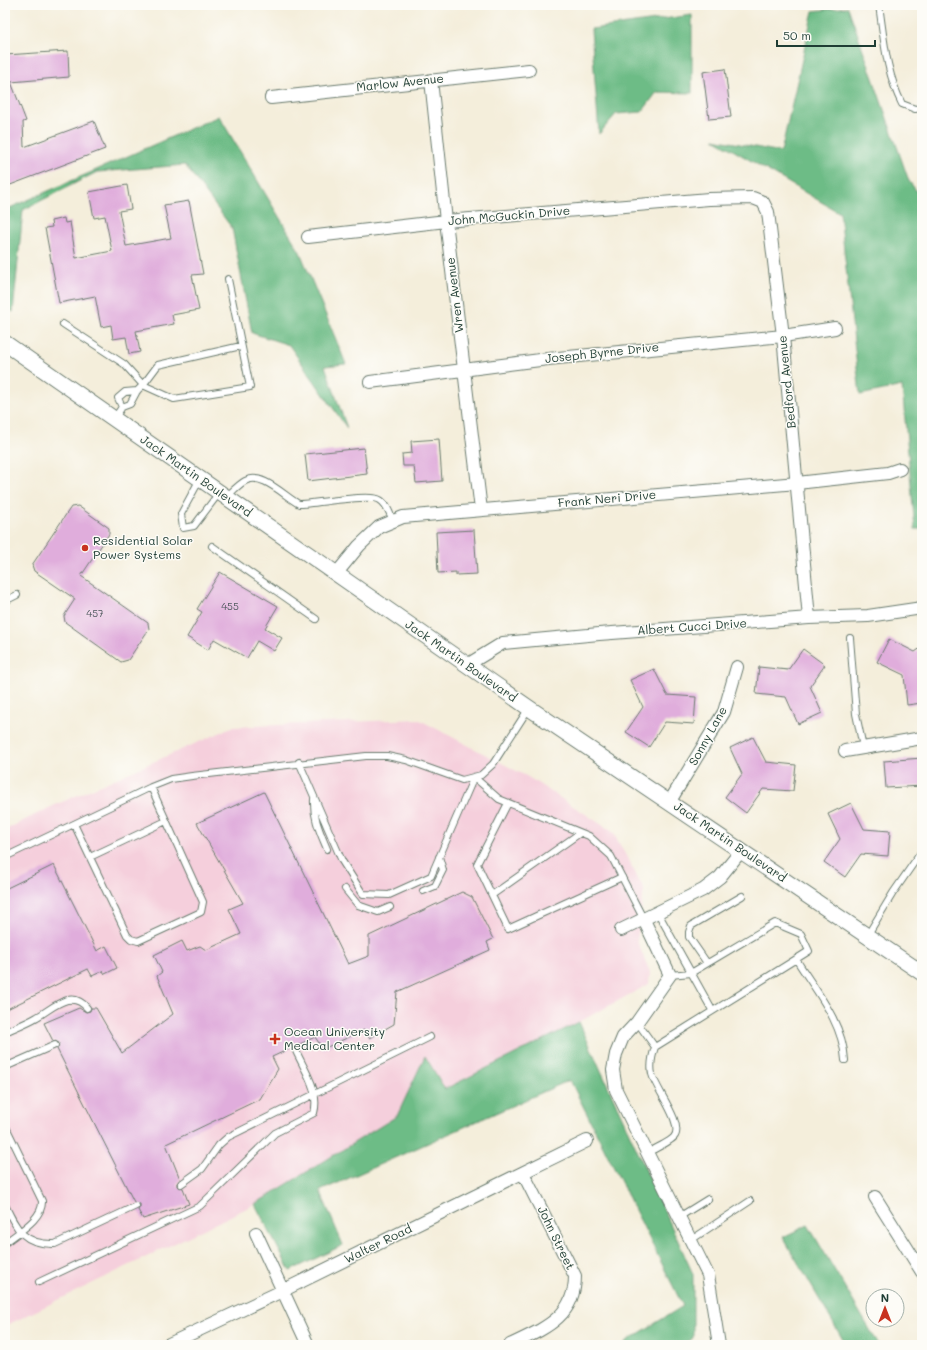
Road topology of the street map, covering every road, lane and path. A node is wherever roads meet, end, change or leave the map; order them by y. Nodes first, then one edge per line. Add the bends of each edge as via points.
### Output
1 (879, 5) edge
2 (528, 70) dead end
3 (431, 80) junction
4 (271, 98) dead end
5 (922, 108) edge
6 (709, 199) joint
7 (446, 221) junction
8 (308, 237) dead end
9 (228, 279) dead end
10 (63, 324) dead end
11 (835, 328) dead end
12 (783, 336) junction
13 (5, 343) edge
14 (241, 346) junction
15 (464, 370) junction
16 (370, 382) dead end
17 (143, 385) junction
18 (137, 391) junction
19 (118, 413) junction
20 (900, 469) dead end
21 (200, 479) junction
22 (797, 483) junction
23 (223, 495) junction
24 (481, 510) junction
25 (393, 521) junction
26 (212, 546) dead end
27 (336, 574) junction
28 (17, 595) dead end
29 (5, 601) edge
30 (922, 608) edge
31 (809, 618) junction
32 (316, 619) dead end
33 (850, 638) dead end
34 (467, 665) junction
35 (737, 667) dead end
36 (529, 708) junction
37 (922, 738) edge
38 (863, 748) junction
39 (845, 751) dead end
40 (299, 762) junction
41 (474, 777) junction
42 (151, 787) junction
43 (314, 797) junction
44 (670, 802) junction
45 (508, 803) junction
46 (166, 821) junction
47 (74, 824) junction
48 (580, 832) junction
49 (327, 849) dead end
50 (741, 850) junction
51 (922, 851) edge
52 (5, 857) edge
53 (439, 857) junction
54 (90, 858) junction
55 (622, 877) junction
56 (345, 889) dead end
57 (423, 891) dead end
58 (492, 895) junction
59 (742, 896) dead end
60 (390, 907) dead end
61 (658, 913) junction
62 (644, 920) junction
63 (621, 930) dead end
64 (867, 936) junction
65 (796, 959) junction
66 (707, 963) junction
67 (691, 973) junction
68 (922, 973) edge
69 (670, 975) junction
70 (87, 1008) dead end
71 (712, 1010) junction
72 (636, 1022) junction
73 (5, 1032) edge
74 (430, 1037) dead end
75 (55, 1045) dead end
76 (654, 1047) junction
77 (296, 1051) dead end
78 (845, 1060) dead end
79 (5, 1067) edge
80 (316, 1093) junction
81 (5, 1125) edge
82 (587, 1141) dead end
83 (647, 1153) junction
84 (523, 1173) junction
85 (181, 1184) dead end
86 (875, 1197) dead end
87 (708, 1199) dead end
88 (750, 1201) dead end
89 (5, 1205) edge
90 (136, 1206) dead end
91 (679, 1217) junction
92 (20, 1231) junction
93 (256, 1233) dead end
94 (691, 1240) junction
95 (5, 1243) edge
96 (922, 1272) edge
97 (39, 1282) dead end
98 (282, 1291) junction
99 (168, 1345) edge
100 (308, 1345) edge
101 (510, 1345) edge
102 (719, 1345) edge

1 - 5 lane via 888,70 893,87 902,104 915,109
2 - 3 street, Marlow Avenue
3 - 4 street, Marlow Avenue
3 - 7 street, Wren Avenue
6 - 7 street, John McGuckin Drive
6 - 12 street, Bedford Avenue via 753,198 763,202 768,212
7 - 8 street, John McGuckin Drive
7 - 15 street, Wren Avenue
9 - 14 lane
10 - 17 lane via 124,364
11 - 12 street, Joseph Byrne Drive
12 - 15 street, Joseph Byrne Drive via 548,359
12 - 22 street, Bedford Avenue
13 - 19 street, Jack Martin Boulevard
14 - 17 lane via 158,365
14 - 17 lane via 250,387 174,399
15 - 16 street, Joseph Byrne Drive
15 - 24 street, Wren Avenue
17 - 18 lane
18 - 19 lane via 130,404
18 - 19 lane via 125,392 118,398
19 - 21 street, Jack Martin Boulevard
20 - 22 street, Frank Neri Drive via 888,473
21 - 23 street, Jack Martin Boulevard
21 - 23 lane via 181,514 183,528 194,526
22 - 24 street, Frank Neri Drive
22 - 31 street, Bedford Avenue
23 - 25 lane via 246,480 258,479 300,504 366,497 379,499 386,505
23 - 27 street, Jack Martin Boulevard
24 - 25 street, Frank Neri Drive via 403,517
25 - 27 street, Frank Neri Drive via 379,526
26 - 32 lane
27 - 34 street, Jack Martin Boulevard
28 - 29 lane
30 - 31 street, Albert Cucci Drive via 868,616
31 - 34 street, Albert Cucci Drive via 503,643
33 - 38 lane via 856,714
34 - 36 street, Jack Martin Boulevard
35 - 44 street, Sonny Lane via 724,712
36 - 41 lane via 493,764 481,775
36 - 44 street, Jack Martin Boulevard
37 - 38 street
38 - 39 street
40 - 41 lane via 388,756 462,780
40 - 42 lane via 171,779
40 - 43 lane
41 - 45 lane via 499,799
41 - 53 lane
42 - 46 lane
42 - 47 lane
43 - 49 lane via 313,811
43 - 53 lane via 342,861 363,894 389,896 431,876
44 - 50 street, Jack Martin Boulevard
45 - 48 lane
45 - 58 lane via 477,864
46 - 54 lane
46 - 54 lane via 203,902 201,912 138,941 131,939
47 - 52 lane
47 - 54 lane
48 - 55 lane via 589,836 611,856
48 - 58 lane
50 - 61 street via 720,877 703,890
50 - 64 street, Jack Martin Boulevard
51 - 64 lane
53 - 57 lane via 443,870 435,886
55 - 58 lane via 508,929
55 - 62 lane
56 - 60 lane via 358,905 378,912
59 - 66 lane via 691,926 689,937
61 - 62 street
61 - 67 lane
62 - 63 street
62 - 69 street
64 - 68 street, Jack Martin Boulevard
65 - 66 lane via 809,951 801,934 775,923
65 - 71 lane
65 - 78 lane via 835,1022 844,1046
66 - 67 lane
67 - 69 lane
67 - 71 lane
69 - 72 street
70 - 73 lane via 82,1002 64,1001
71 - 76 lane
72 - 76 lane
72 - 83 street via 623,1037 613,1070 616,1090
74 - 80 lane
75 - 79 lane
76 - 83 lane via 651,1060 652,1076 676,1121 677,1130 674,1137
77 - 80 lane
80 - 85 lane via 228,1137 196,1175
80 - 97 lane via 314,1113 276,1133 204,1204
81 - 92 lane via 42,1201 42,1209 36,1218
82 - 84 street, Walter Road
83 - 91 street
84 - 98 street, Walter Road
84 - 101 street, John Street via 574,1276 574,1290 572,1300 564,1312 546,1327
86 - 96 street
87 - 91 lane
88 - 94 lane
89 - 92 lane
90 - 92 lane via 55,1244 42,1245 33,1242
91 - 94 street
92 - 95 lane
93 - 98 street
94 - 102 street via 708,1275
98 - 99 street, Walter Road
98 - 100 street

